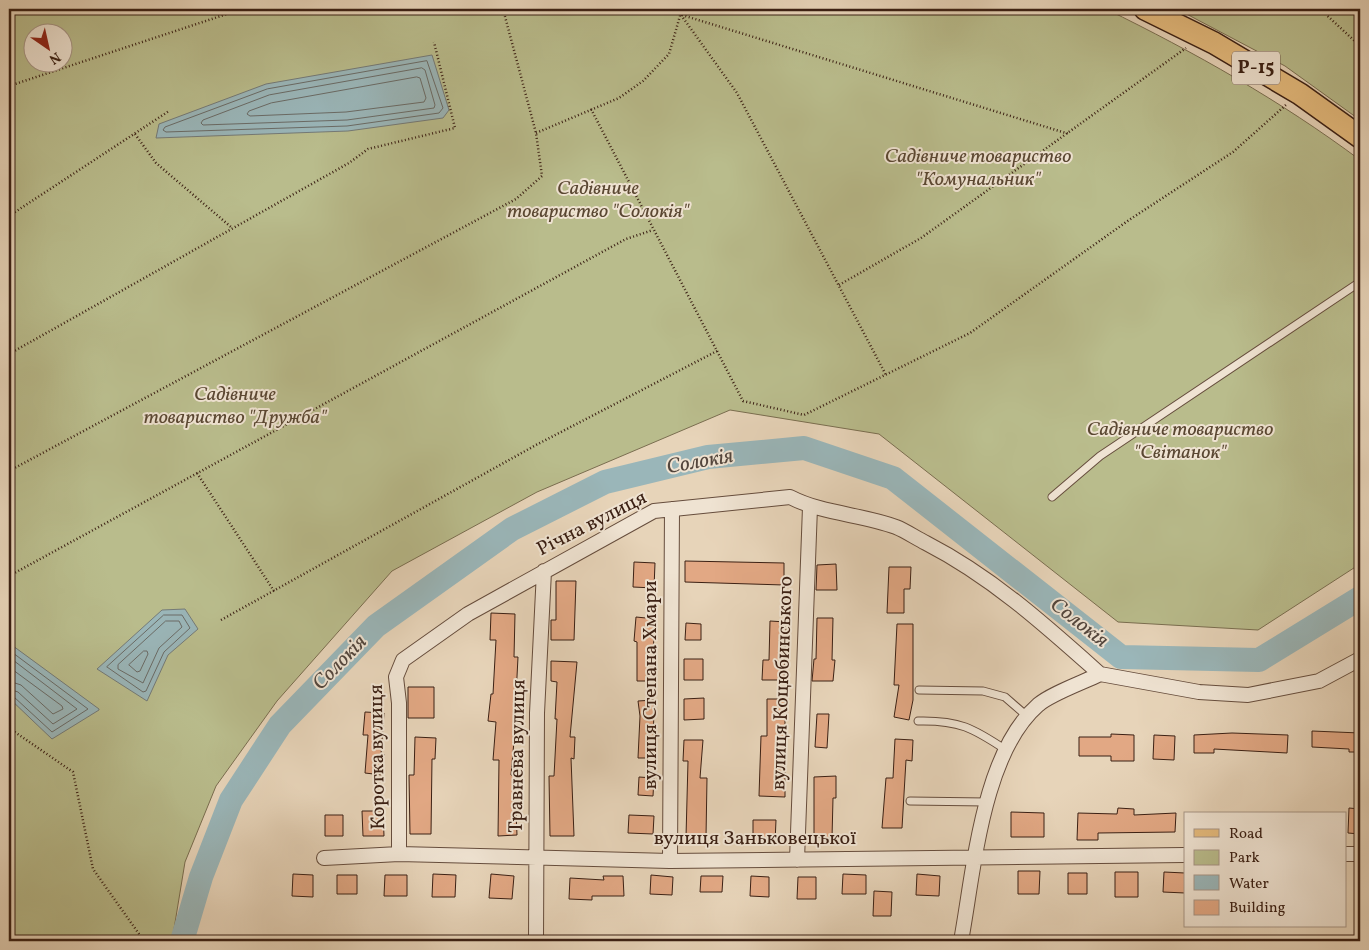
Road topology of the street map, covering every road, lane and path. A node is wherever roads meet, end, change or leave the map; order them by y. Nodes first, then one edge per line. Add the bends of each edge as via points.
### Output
1 (242, 9) edge
2 (503, 9) edge
3 (682, 9) edge
4 (1145, 9) edge
5 (1320, 9) edge
6 (680, 15) junction
7 (1201, 37) junction
8 (434, 42) dead end
9 (1360, 46) edge
10 (9, 86) edge
11 (1300, 94) junction
12 (591, 109) junction
13 (169, 111) dead end
14 (536, 133) junction
15 (135, 134) junction
16 (1069, 134) junction
17 (1360, 137) edge
18 (9, 216) edge
19 (231, 227) junction
20 (653, 230) junction
21 (1360, 282) edge
22 (839, 285) junction
23 (717, 351) junction
24 (9, 354) edge
25 (886, 375) junction
26 (9, 472) edge
27 (197, 473) junction
28 (1052, 496) dead end
29 (810, 507) junction
30 (672, 509) junction
31 (544, 571) junction
32 (9, 576) edge
33 (274, 591) junction
34 (221, 620) dead end
35 (1360, 659) edge
36 (404, 660) joint
37 (1100, 674) junction
38 (919, 690) dead end
39 (1028, 717) junction
40 (918, 721) dead end
41 (9, 728) edge
42 (1006, 750) junction
43 (910, 801) dead end
44 (986, 802) junction
45 (399, 854) junction
46 (1346, 854) edge
47 (1360, 854) edge
48 (1184, 855) edge
49 (977, 856) junction
50 (536, 857) junction
51 (324, 858) dead end
52 (797, 860) junction
53 (670, 861) junction
54 (144, 941) edge
55 (536, 941) edge
56 (961, 941) edge

1 - 10 path
2 - 14 path
3 - 6 path
4 - 7 main road, Р-15
5 - 9 path
6 - 12 path via 669,54 643,81 619,98
6 - 16 path
6 - 22 path via 737,93
7 - 11 main road, Р-15
7 - 16 path
8 - 19 path via 455,128 368,149 349,163
11 - 17 main road, Р-15
11 - 25 path via 1234,152 1129,220 970,334
12 - 14 path
12 - 20 path
13 - 15 path
14 - 26 path via 542,176 516,199
15 - 18 path
15 - 19 path via 156,163
16 - 22 path via 921,238
19 - 24 path
20 - 23 path
20 - 27 path via 626,239
21 - 28 lane via 1100,456
22 - 25 path
23 - 25 path via 742,401 804,415
23 - 33 path via 536,445
27 - 32 path
27 - 33 path
29 - 30 street, Річна вулиця via 790,497
29 - 37 street, Річна вулиця via 896,527 949,555 1031,612
29 - 52 street, вулиця Коцюбинського
30 - 31 street, Річна вулиця via 654,511
30 - 53 street, вулиця Степана Хмари
31 - 36 street, Річна вулиця via 468,614
31 - 50 street, Травнева вулиця via 537,713
33 - 34 path
35 - 37 street via 1319,681 1248,695 1199,692
36 - 45 street, Коротка вулиця via 396,677 399,703
37 - 39 street via 1039,704
38 - 39 lane via 983,691 1005,696
39 - 42 street
40 - 42 lane via 942,721 976,730
41 - 54 path via 74,772 93,869
42 - 44 street
43 - 44 lane
44 - 49 street
45 - 50 street, вулиця Заньковецької
45 - 51 street, вулиця Заньковецької
46 - 47 street
48 - 49 street, вулиця Заньковецької
49 - 52 street, вулиця Заньковецької
49 - 56 street
50 - 53 street, вулиця Заньковецької
50 - 55 street, Травнева вулиця
52 - 53 street, вулиця Заньковецької

